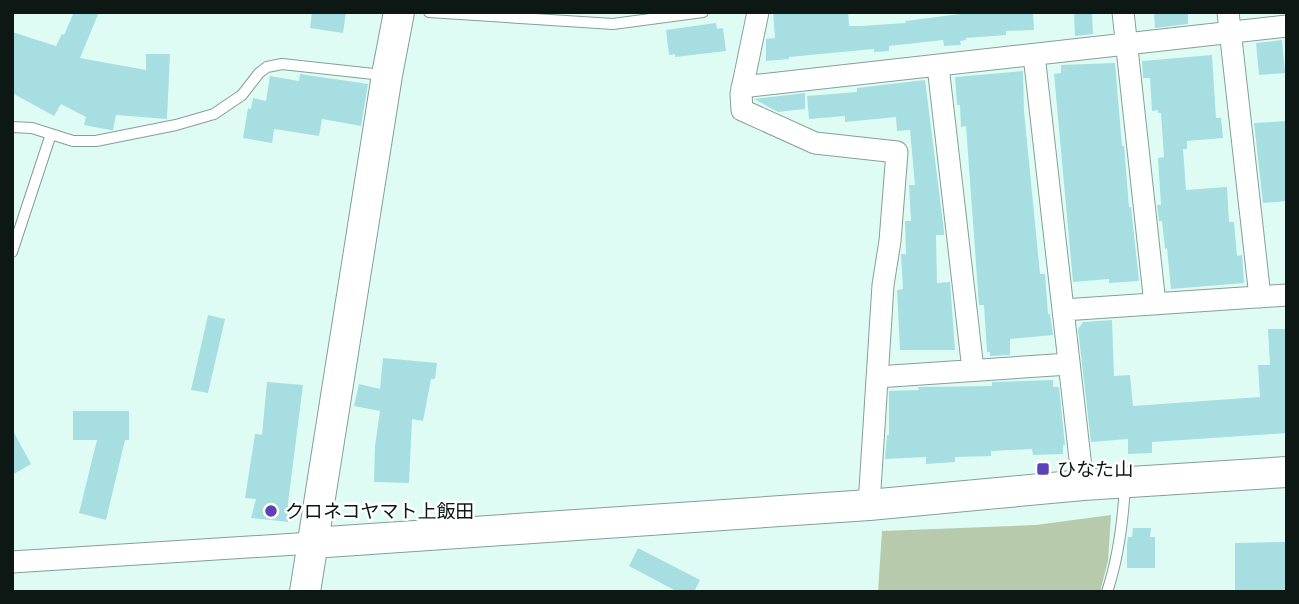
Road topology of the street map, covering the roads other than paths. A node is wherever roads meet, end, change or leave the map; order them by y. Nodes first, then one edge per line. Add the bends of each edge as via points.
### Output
1 (399, 12) edge
2 (429, 12) edge
3 (703, 12) edge
4 (758, 12) edge
5 (1123, 12) edge
6 (1229, 23) edge
7 (1287, 26) edge
8 (1126, 44) junction
9 (1034, 55) junction
10 (938, 65) junction
11 (387, 75) junction
12 (742, 87) junction
13 (12, 127) edge
14 (51, 134) junction
15 (12, 253) edge
16 (1287, 295) edge
17 (1260, 297) junction
18 (1155, 304) junction
19 (1063, 310) junction
20 (1069, 364) junction
21 (972, 370) junction
22 (877, 377) junction
23 (1287, 472) edge
24 (1125, 483) junction
25 (1083, 485) junction
26 (869, 505) junction
27 (312, 543) junction
28 (12, 562) edge
29 (305, 591) edge
30 (1107, 592) edge

1 - 11 street
2 - 3 lane via 613,24
4 - 12 street
5 - 8 street
6 - 7 street
6 - 8 street
6 - 17 street
8 - 9 street
8 - 18 street
9 - 10 street
9 - 19 street
10 - 12 street
10 - 21 street
11 - 14 lane via 282,64 267,67 242,95 214,114 96,141 73,141
11 - 27 street
12 - 22 street via 742,110 791,134 815,144 897,152
13 - 14 lane
14 - 15 lane
16 - 17 street
17 - 18 street
18 - 19 street
19 - 20 street
20 - 21 street
20 - 25 street
21 - 22 street
22 - 26 street
23 - 24 street
24 - 25 street
24 - 30 lane via 1123,523
25 - 26 street
26 - 27 street
27 - 28 street
27 - 29 street

